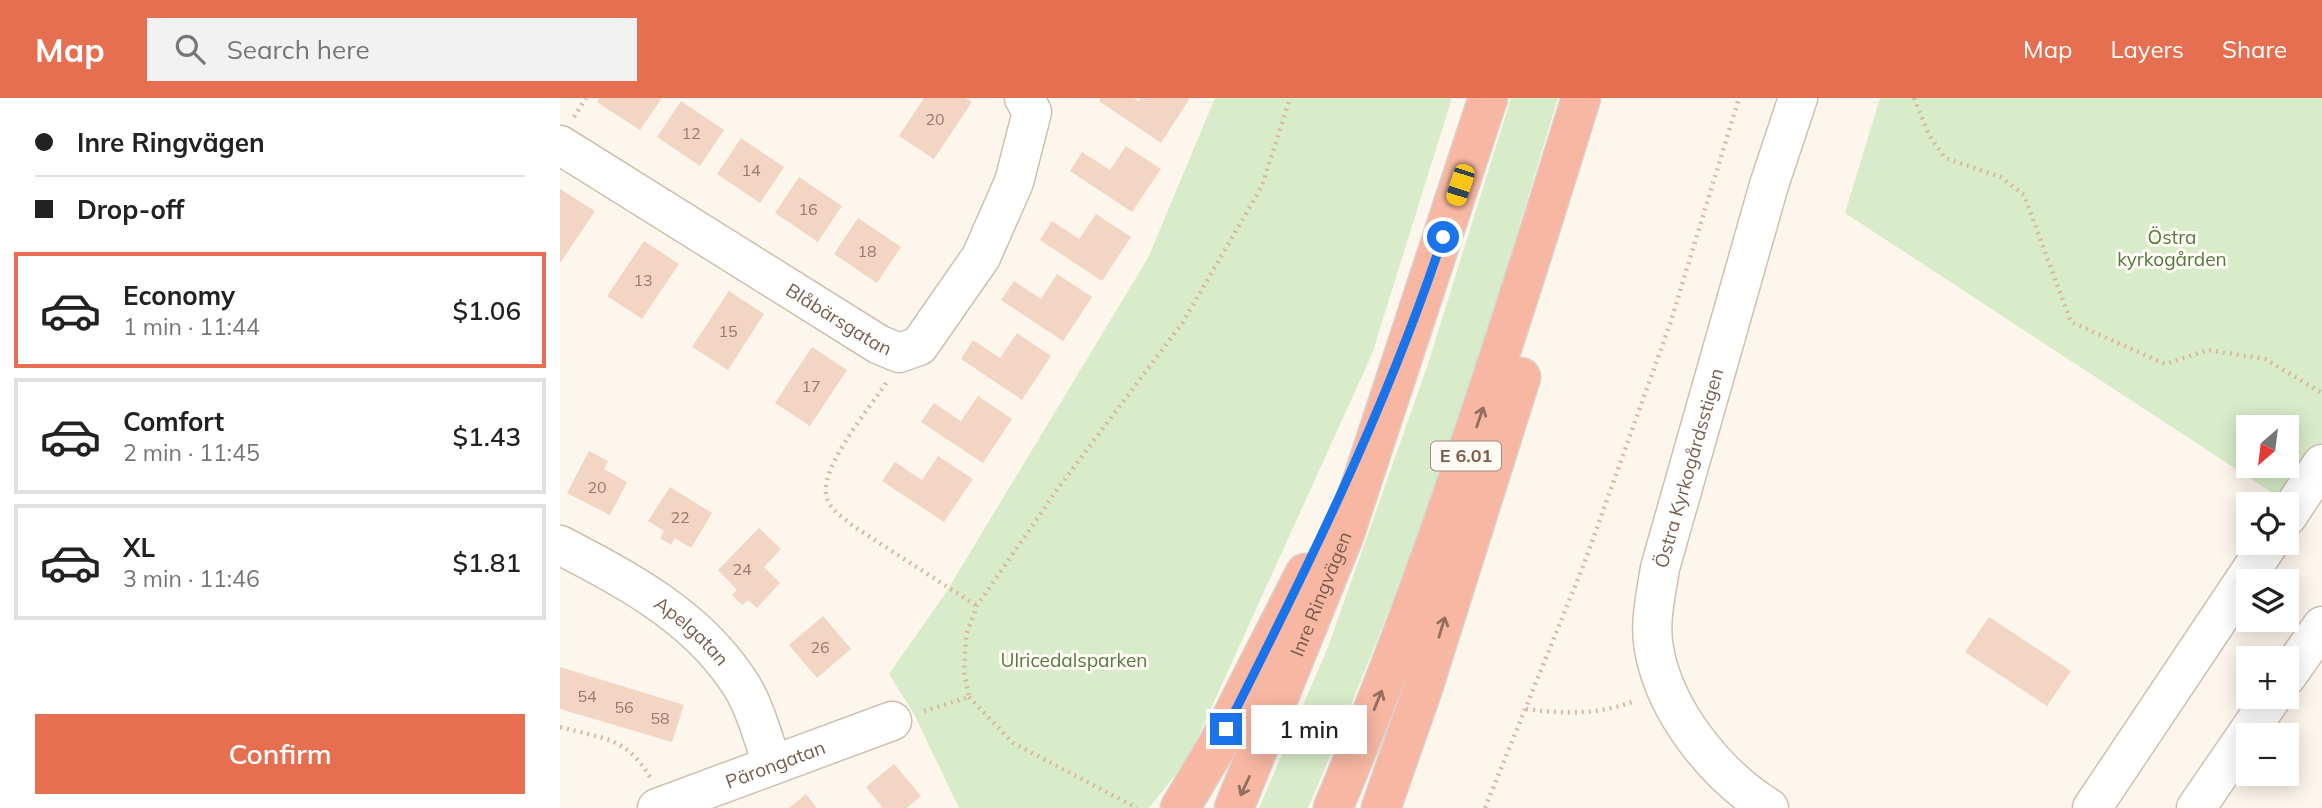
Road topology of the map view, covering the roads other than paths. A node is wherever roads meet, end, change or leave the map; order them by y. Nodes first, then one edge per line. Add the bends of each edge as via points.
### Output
1 (1024, 98) edge
2 (1488, 98) edge
3 (1581, 98) edge
4 (1594, 98) edge
5 (1798, 98) edge
6 (560, 145) edge
7 (1414, 324) junction
8 (2322, 464) edge
9 (2299, 499) edge
10 (560, 545) edge
11 (2261, 555) edge
12 (2322, 626) edge
13 (2299, 659) edge
14 (2264, 709) edge
15 (892, 721) road end
16 (772, 763) junction
17 (662, 806) edge
18 (1180, 808) edge
19 (1234, 808) edge
20 (1333, 808) edge
21 (1381, 808) edge
22 (1769, 808) edge
23 (2092, 808) edge
24 (2196, 808) edge

1 - 6 street, Blåbärsgatan via 1032,112 1014,183 981,257 919,346 899,354
2 - 7 highway, Inre Ringvägen
20 -> 3 highway, E 6.01 via 1402,639 1503,350
21 -> 4 highway via 1527,356
5 - 22 street, Östra Kyrkogårdsstigen via 1660,568 1653,619 1654,649 1667,689 1697,741 1754,799
7 - 18 highway via 1292,600
7 -> 19 highway, Inre Ringvägen via 1344,536
8 - 9 street
10 - 16 street, Apelgatan via 656,599 701,633 739,681
11 - 23 street
12 - 13 street
14 - 24 street
15 - 16 street, Pärongatan
16 - 17 street, Pärongatan

